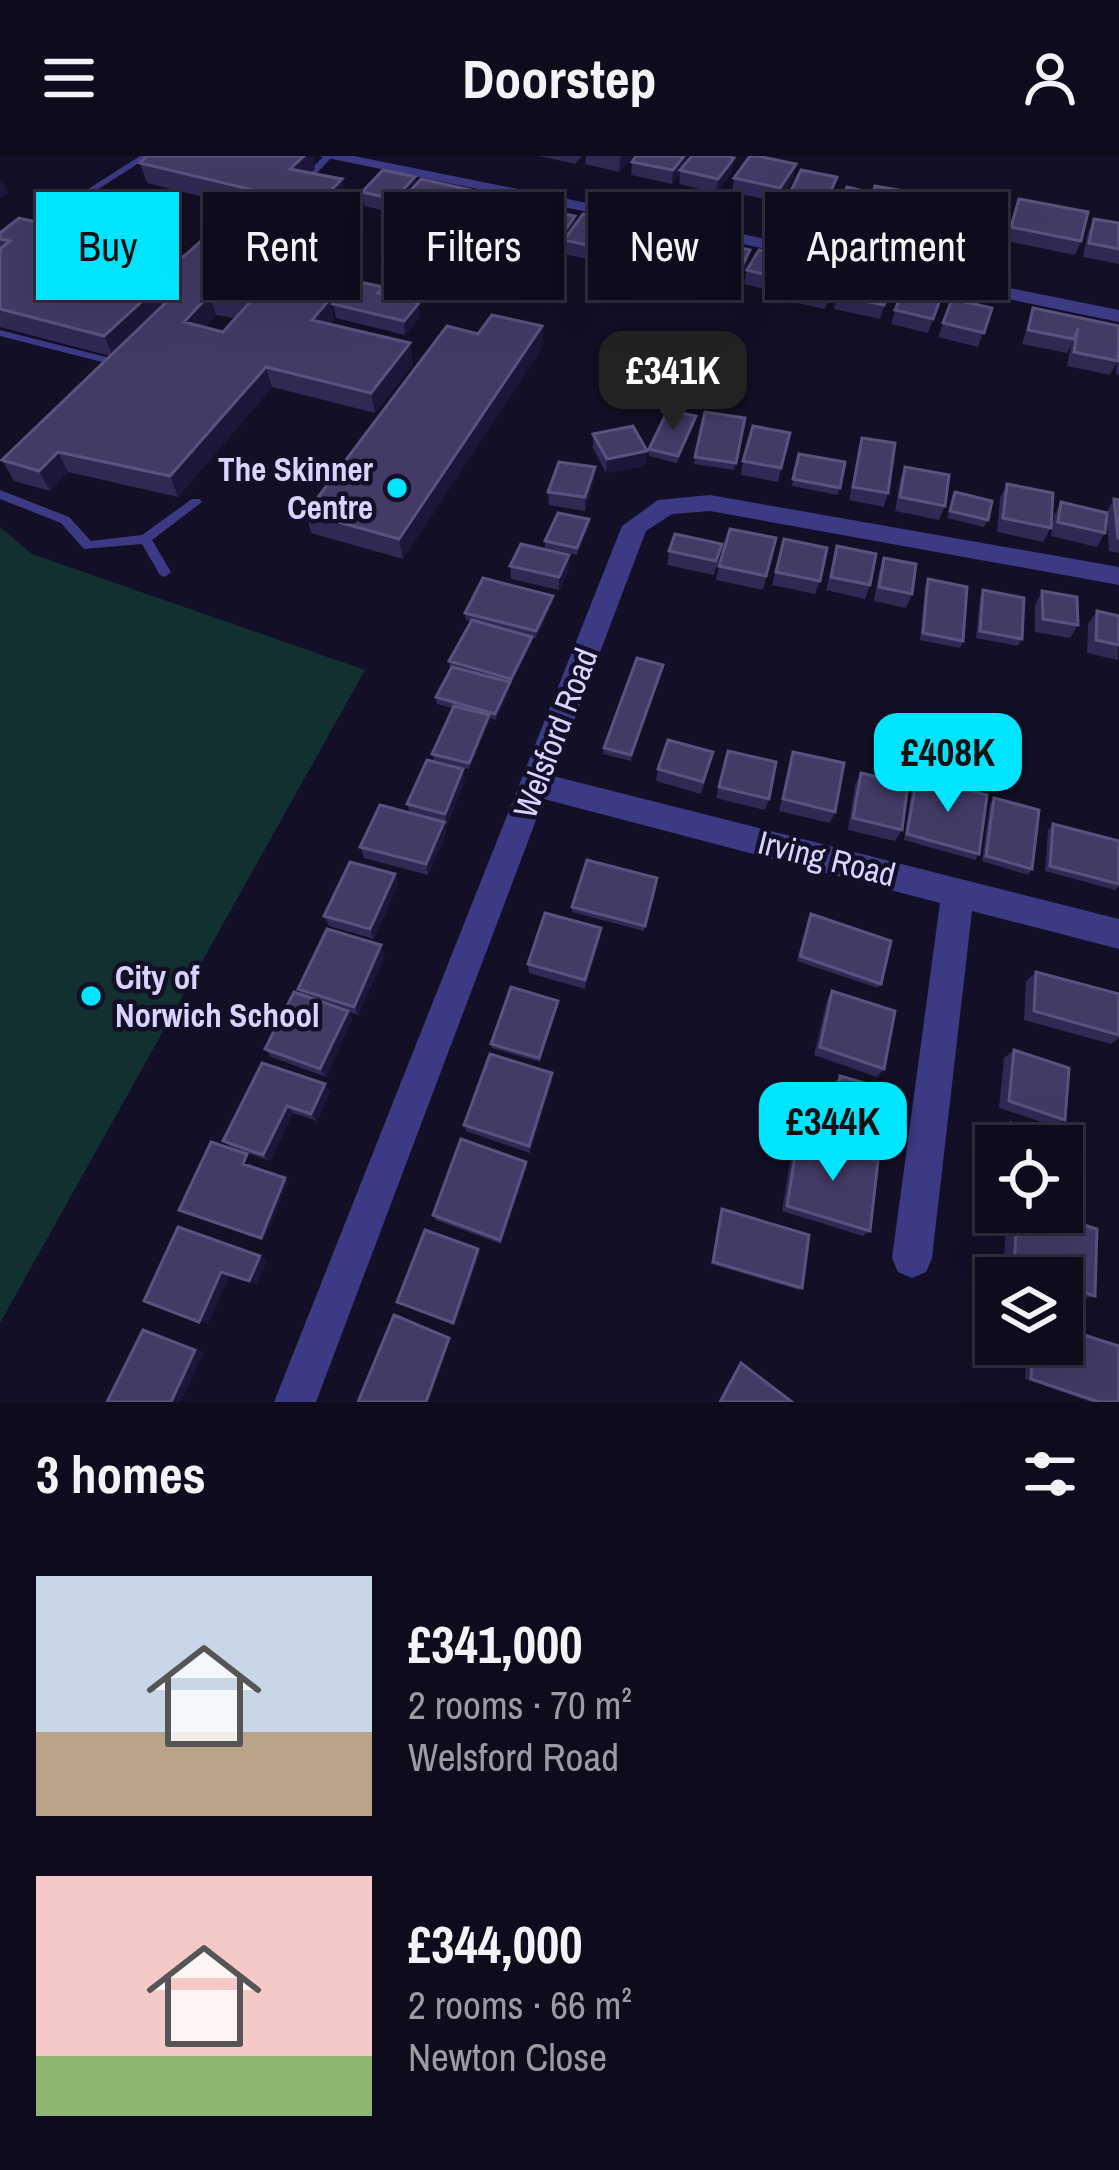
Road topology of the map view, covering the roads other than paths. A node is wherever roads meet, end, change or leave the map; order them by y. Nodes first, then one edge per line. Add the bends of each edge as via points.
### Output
1 (146, 156) edge
2 (328, 156) edge
3 (310, 175) edge
4 (0, 249) edge
5 (1119, 316) edge
6 (0, 333) edge
7 (106, 360) edge
8 (0, 494) edge
9 (196, 502) dead end
10 (145, 539) junction
11 (165, 572) dead end
12 (1119, 576) edge
13 (535, 784) junction
14 (958, 891) junction
15 (1119, 934) edge
16 (912, 1258) dead end
17 (296, 1402) edge

1 - 4 lane
2 - 3 lane
2 - 5 street
6 - 7 lane
8 - 10 lane via 65,520 88,546
9 - 10 lane
10 - 11 lane
12 - 13 street, Welsford Road via 710,503 667,506 635,526
13 - 14 street, Irving Road
13 - 17 street, Welsford Road
14 - 15 street, Irving Road
14 - 16 street

